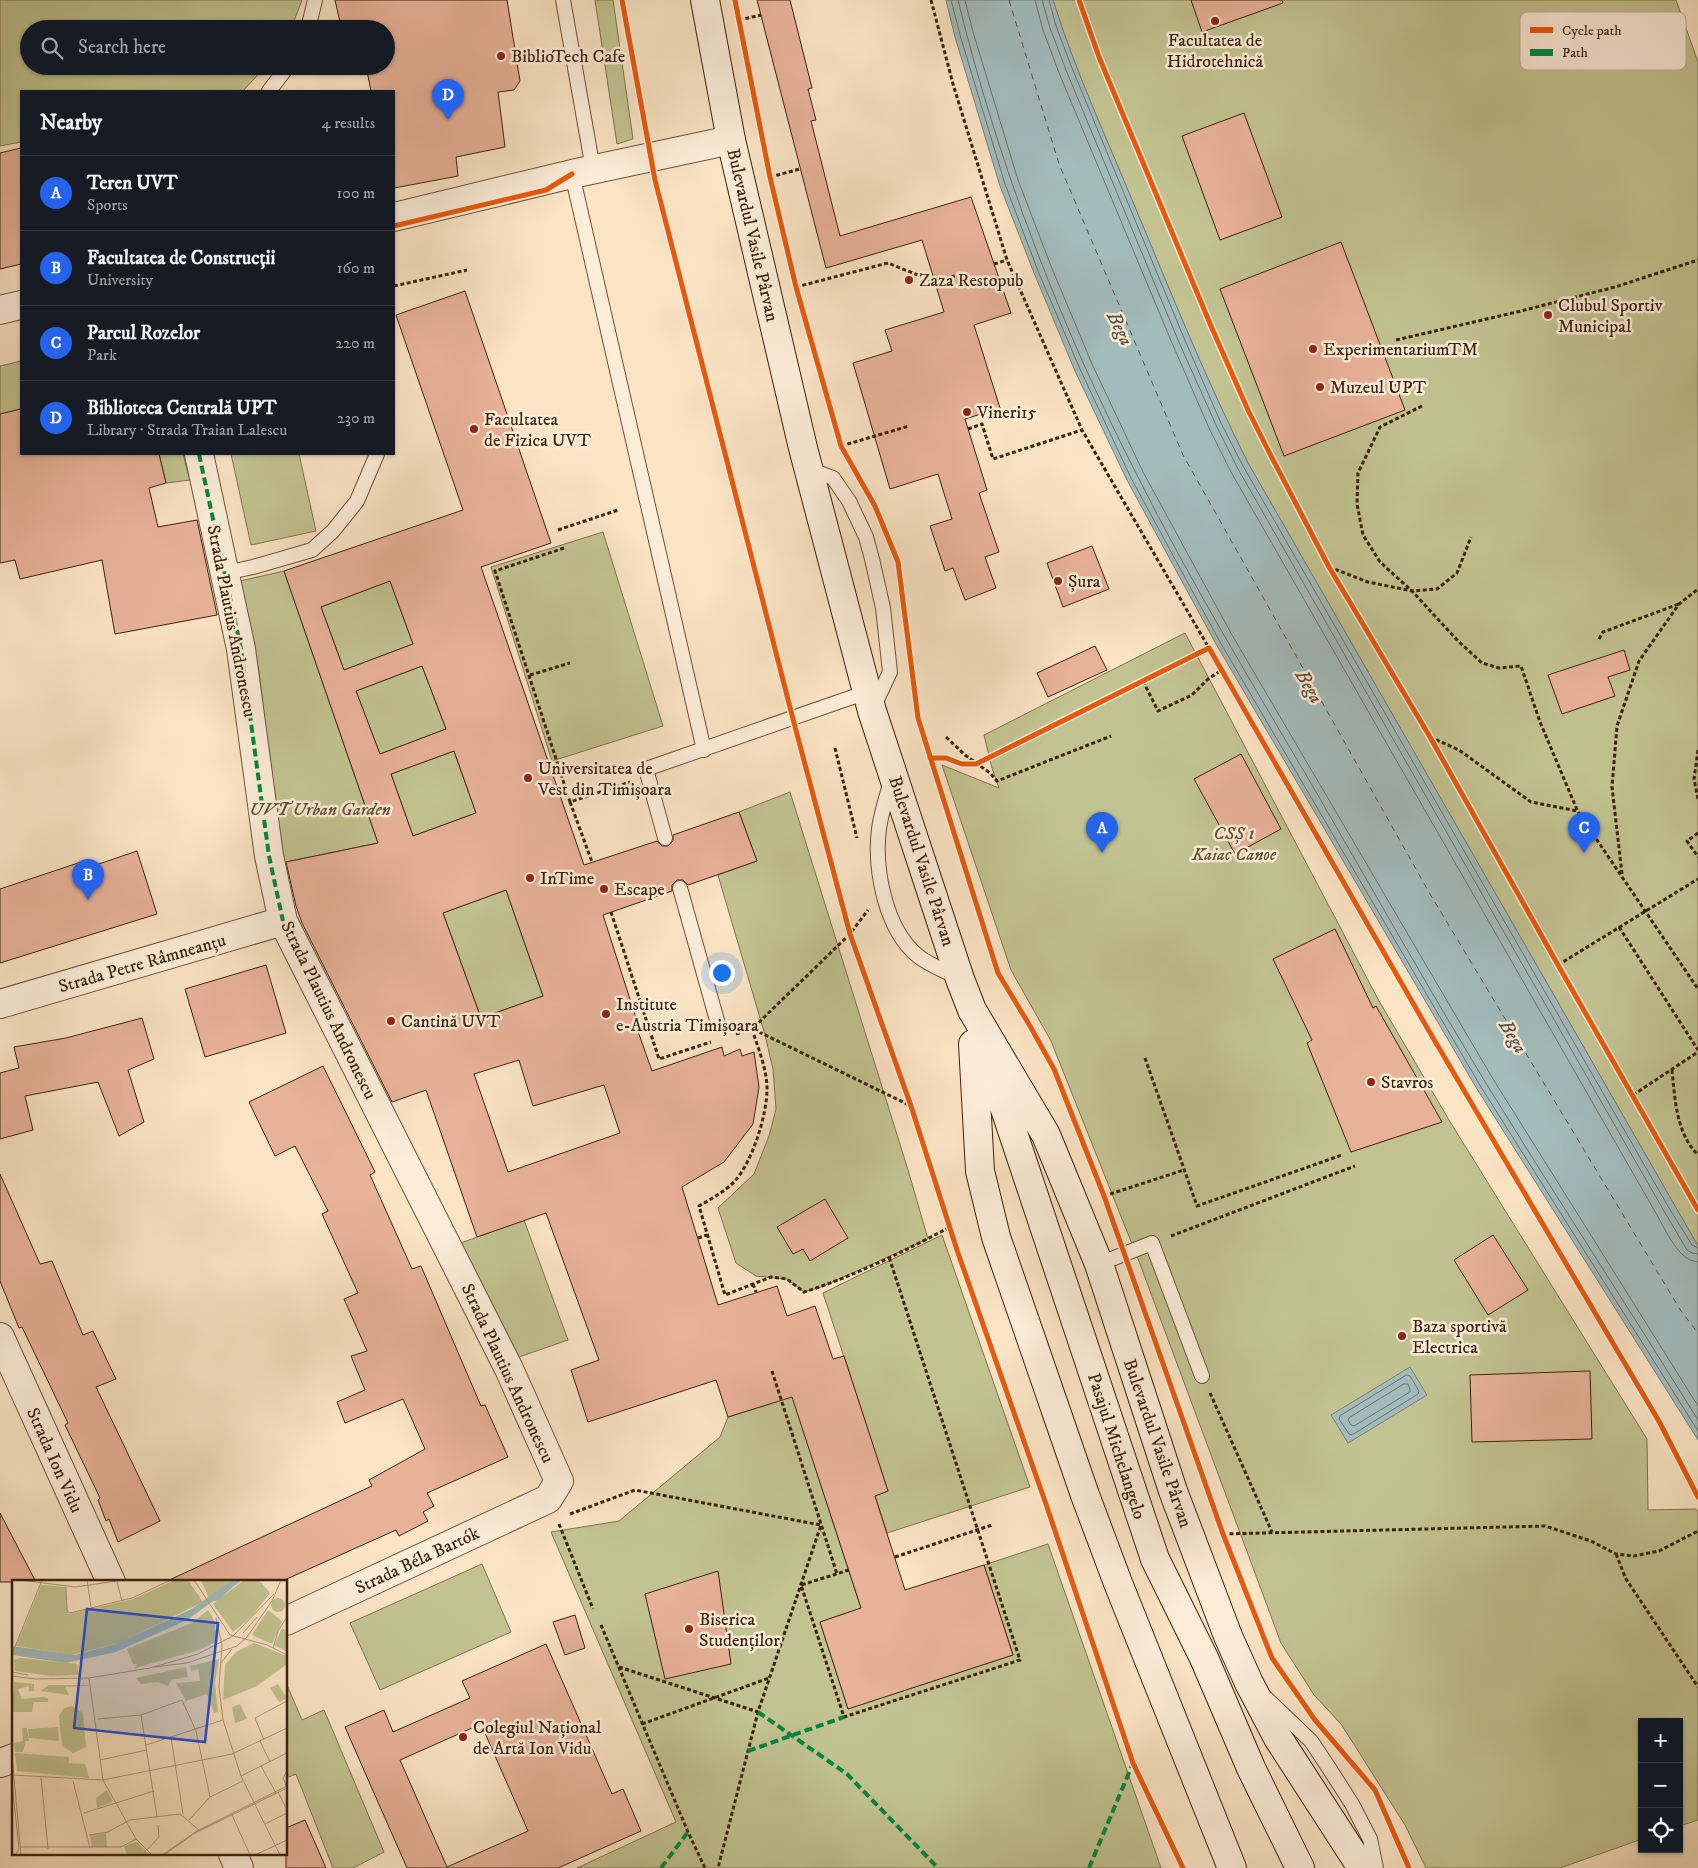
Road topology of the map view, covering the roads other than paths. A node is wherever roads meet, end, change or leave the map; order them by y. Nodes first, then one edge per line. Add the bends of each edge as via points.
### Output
1 (315, 0) edge
2 (563, 0) edge
3 (705, 0) edge
4 (310, 20) edge
5 (281, 75) edge
6 (270, 90) edge
7 (731, 140) junction
8 (583, 172) junction
9 (395, 217) edge
10 (20, 305) edge
11 (0, 310) edge
12 (199, 455) edge
13 (377, 455) edge
14 (809, 469) junction
15 (225, 573) junction
16 (870, 701) junction
17 (704, 750) junction
18 (893, 773) junction
19 (665, 838) dead end
20 (680, 888) dead end
21 (284, 920) junction
22 (960, 979) junction
23 (0, 1004) edge
24 (972, 1010) junction
25 (718, 1024) dead end
26 (1099, 1264) junction
27 (0, 1337) edge
28 (1202, 1376) road end
29 (8, 1378) edge
30 (552, 1509) joint
31 (110, 1580) edge
32 (288, 1620) edge
33 (1249, 1683) junction
34 (12, 1759) edge
35 (0, 1763) edge
36 (234, 1856) edge
37 (239, 1868) edge
38 (1232, 1868) edge
39 (1300, 1868) edge
40 (1362, 1868) edge
41 (1376, 1868) edge

1 - 4 lane
2 - 8 lane
3 - 7 main road, Bulevardul Vasile Pârvan
5 - 6 lane
7 - 8 main road
7 - 14 main road, Bulevardul Vasile Pârvan
8 - 9 main road
8 - 17 lane
10 - 11 main road
12 - 15 main road, Strada Plautius Andronescu
13 - 15 lane via 357,500 333,531 312,550
14 - 16 main road, Bulevardul Vasile Pârvan
14 - 16 lane via 833,478 849,501 872,558 884,608 890,672
15 - 21 main road, Strada Plautius Andronescu via 242,649 269,856
16 - 17 lane
16 - 18 main road, Bulevardul Vasile Pârvan
17 - 19 lane via 646,769
18 - 22 main road, Bulevardul Vasile Pârvan
18 - 22 lane via 879,827 878,845 879,877 888,909 901,938 918,957
20 - 25 lane
21 - 23 main road, Strada Petre Râmneanțu
21 - 30 main road, Strada Plautius Andronescu via 509,1369 559,1481
22 - 24 main road, Bulevardul Vasile Pârvan
24 - 26 main road, Bulevardul Vasile Pârvan via 1046,1135
24 - 38 main road, Bulevardul Vasile Pârvan via 980,1171 996,1237 1088,1504
24 - 39 main road, Pasajul Michelangelo via 1154,1559 1204,1658 1251,1768
26 - 28 lane via 1152,1243
26 - 33 main road, Bulevardul Vasile Pârvan via 1172,1491
27 - 29 main road, Strada Ion Vidu
29 - 31 main road, Strada Ion Vidu
30 - 32 main road, Strada Béla Bartók
33 - 40 main road, Bulevardul Vasile Pârvan via 1278,1738
33 - 41 lane via 1311,1741 1352,1804 1370,1839
34 - 35 main road
36 - 37 main road

